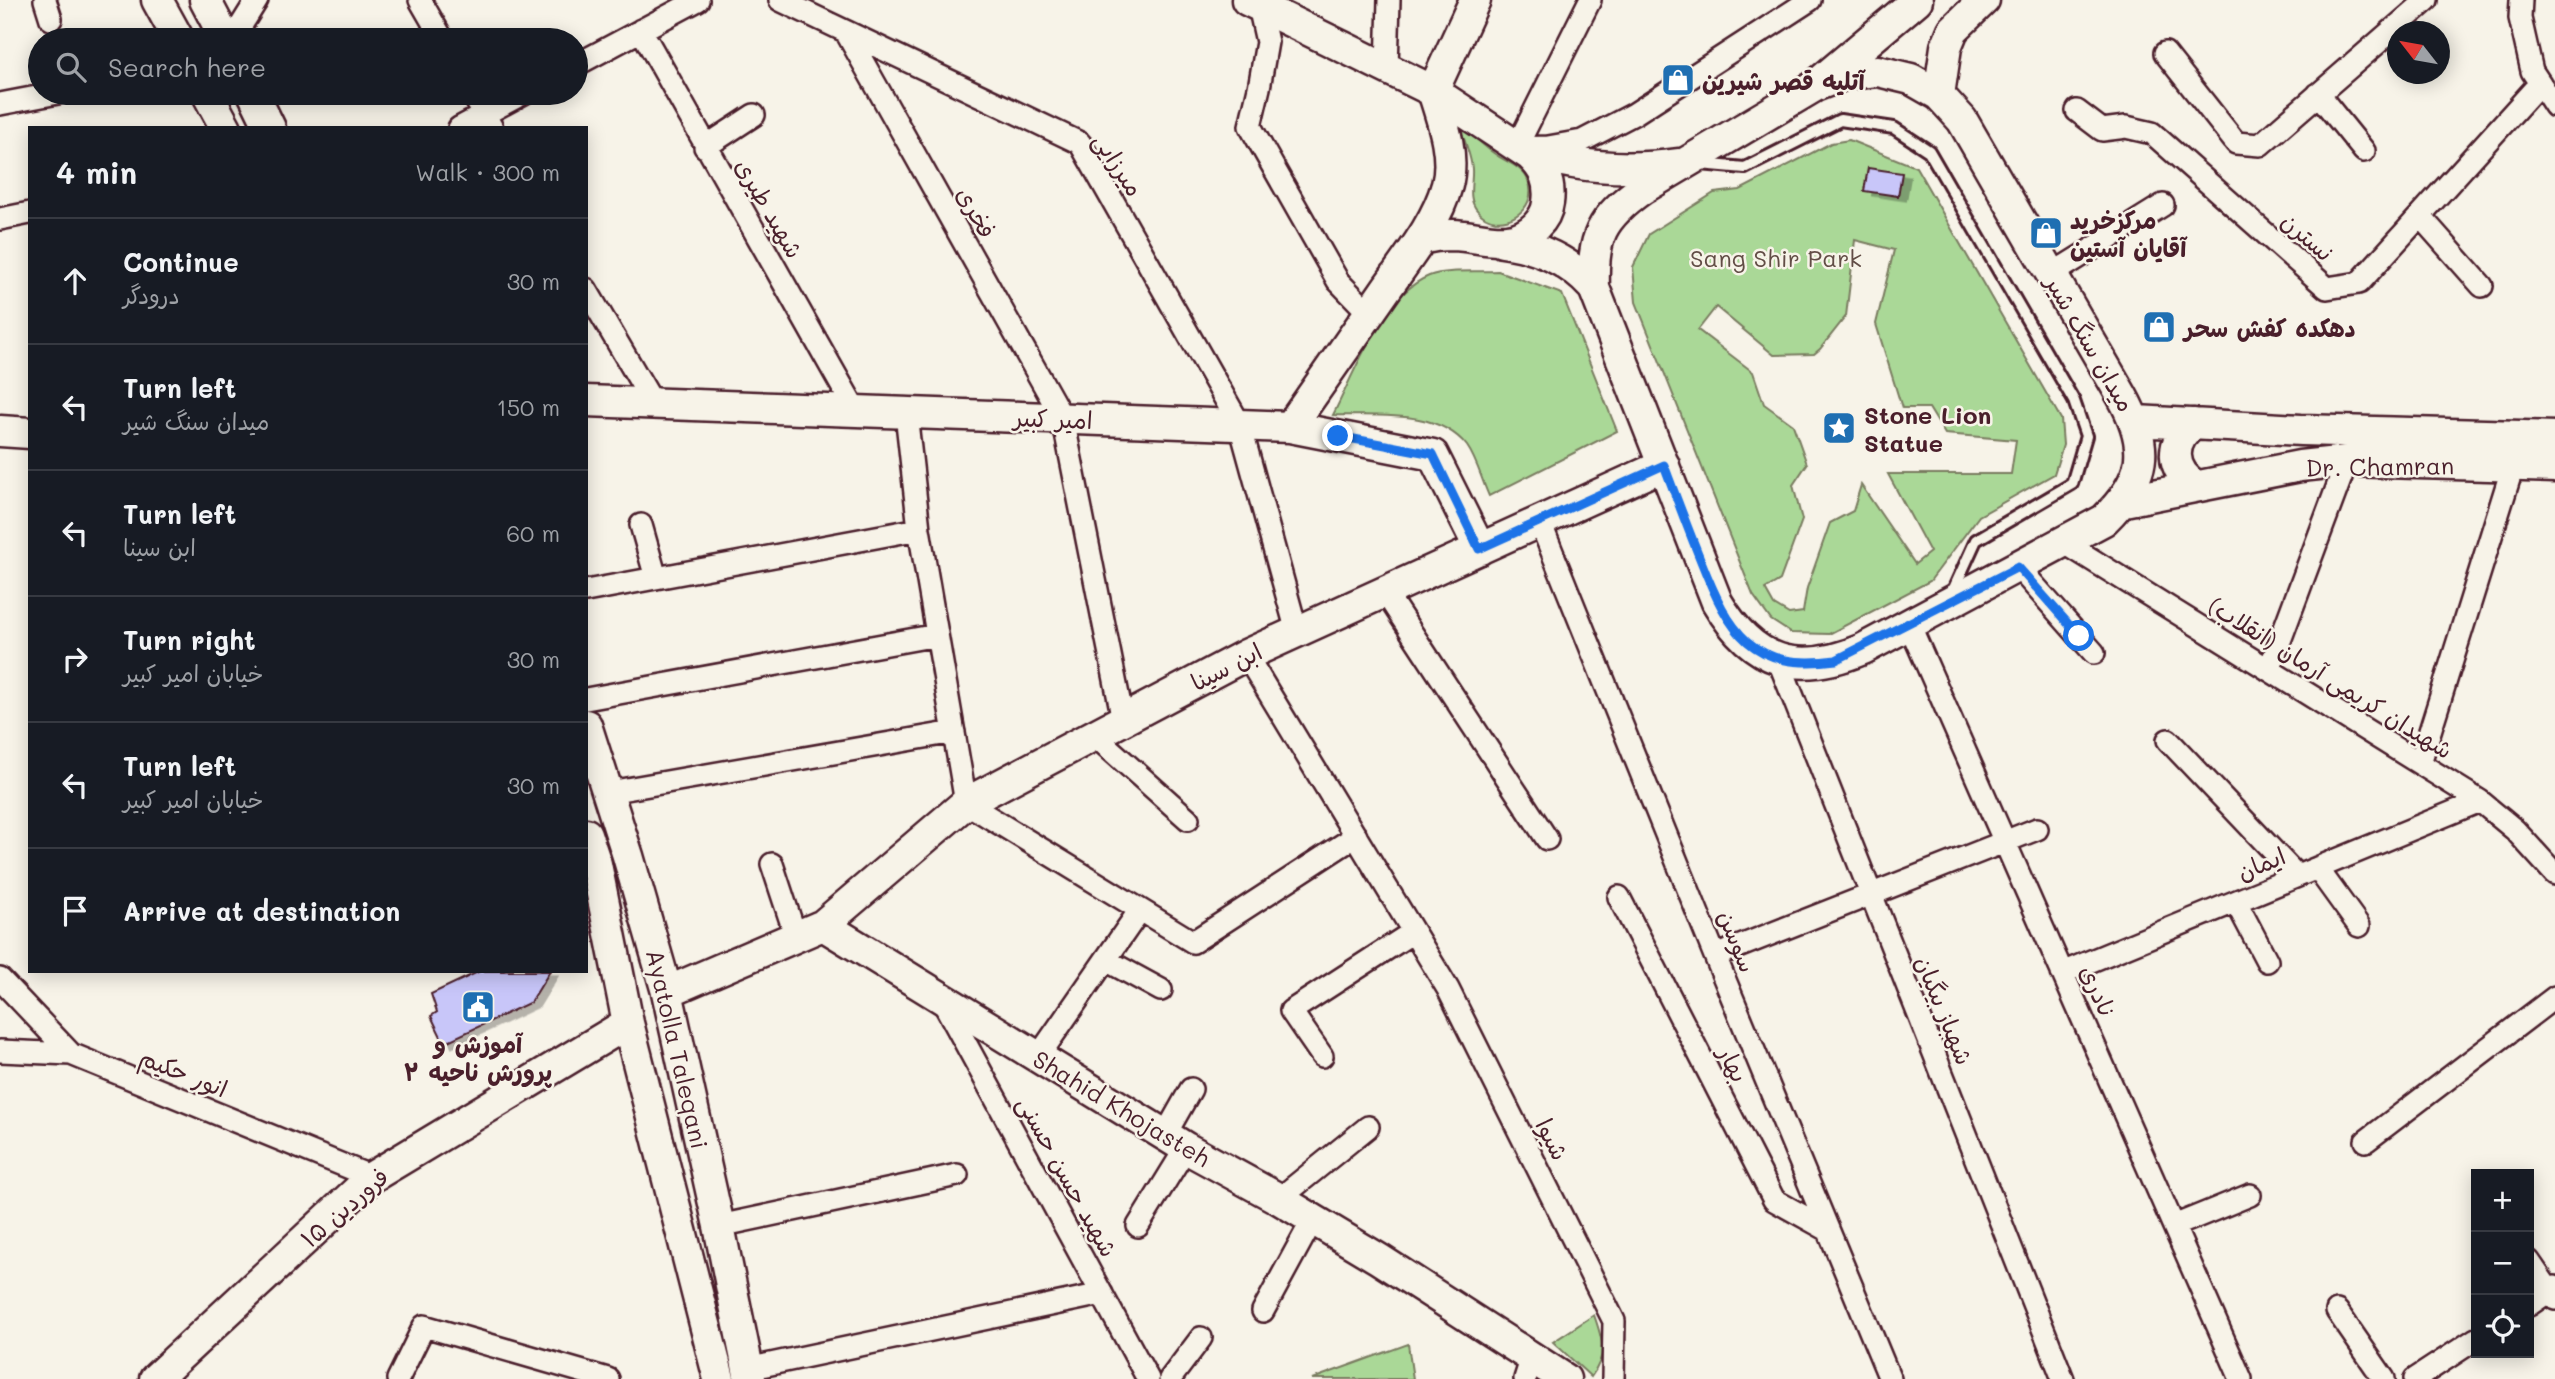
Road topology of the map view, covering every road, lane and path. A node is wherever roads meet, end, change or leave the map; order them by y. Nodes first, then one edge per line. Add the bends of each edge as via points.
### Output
1 (158, 0) edge
2 (205, 0) edge
3 (257, 0) edge
4 (420, 0) edge
5 (698, 0) edge
6 (780, 0) edge
7 (1389, 0) edge
8 (1475, 0) edge
9 (1590, 0) edge
10 (1917, 0) edge
11 (1955, 0) edge
12 (1984, 0) edge
13 (2427, 0) edge
14 (2521, 0) edge
15 (1253, 3) edge
16 (1794, 4) edge
17 (173, 28) edge
18 (220, 28) edge
19 (240, 28) edge
20 (436, 28) edge
21 (641, 30) junction
22 (1953, 30) junction
23 (846, 32) junction
24 (2165, 53) dead end
25 (588, 59) edge
26 (1387, 68) junction
27 (2540, 83) junction
28 (1815, 86) junction
29 (1433, 91) junction
30 (2318, 94) junction
31 (1939, 95) junction
32 (28, 99) edge
33 (0, 104) edge
34 (214, 105) edge
35 (259, 105) edge
36 (479, 105) edge
37 (509, 105) edge
38 (2555, 106) edge
39 (2077, 111) dead end
40 (754, 115) dead end
41 (488, 121) edge
42 (225, 126) edge
43 (269, 126) edge
44 (467, 126) edge
45 (705, 146) junction
46 (1516, 148) junction
47 (2364, 151) dead end
48 (1685, 163) junction
49 (2163, 205) dead end
50 (28, 214) edge
51 (2420, 216) junction
52 (0, 219) edge
53 (1421, 239) junction
54 (1502, 242) junction
55 (2052, 274) junction
56 (2482, 286) dead end
57 (1594, 288) junction
58 (588, 292) edge
59 (1369, 313) junction
60 (588, 401) edge
61 (653, 403) junction
62 (856, 411) junction
63 (906, 413) junction
64 (1063, 419) junction
65 (2136, 421) junction
66 (2194, 424) junction
67 (1240, 425) junction
68 (1290, 427) junction
69 (0, 431) edge
70 (28, 433) edge
71 (2555, 438) edge
72 (2347, 461) junction
73 (1664, 465) junction
74 (2513, 466) junction
75 (2555, 467) edge
76 (2196, 486) junction
77 (2123, 501) junction
78 (1540, 522) junction
79 (641, 525) dead end
80 (919, 529) junction
81 (2065, 542) junction
82 (1479, 549) junction
83 (2018, 567) junction
84 (656, 578) junction
85 (588, 591) edge
86 (1385, 592) junction
87 (1947, 604) junction
88 (1909, 624) junction
89 (1297, 632) junction
90 (937, 635) junction
91 (2094, 653) dead end
92 (1246, 655) junction
93 (1779, 660) junction
94 (2269, 670) junction
95 (588, 699) edge
96 (1123, 720) junction
97 (588, 731) edge
98 (954, 732) junction
99 (1094, 735) junction
100 (2168, 740) dead end
101 (2420, 763) junction
102 (609, 792) junction
103 (2480, 801) junction
104 (967, 803) junction
105 (1188, 819) dead end
106 (2037, 829) dead end
107 (1356, 836) junction
108 (1547, 839) dead end
109 (588, 840) edge
110 (2005, 843) junction
111 (772, 864) dead end
112 (2307, 872) junction
113 (2555, 874) edge
114 (1872, 895) junction
115 (1619, 897) dead end
116 (2236, 901) junction
117 (1140, 910) junction
118 (2359, 926) dead end
119 (809, 931) junction
120 (1413, 932) junction
121 (1715, 956) junction
122 (1106, 960) junction
123 (2267, 961) dead end
124 (2062, 973) junction
125 (0, 979) edge
126 (1161, 990) dead end
127 (667, 992) junction
128 (2555, 997) edge
129 (941, 998) junction
130 (628, 1023) junction
131 (0, 1051) edge
132 (71, 1054) junction
133 (1322, 1056) dead end
134 (1038, 1057) junction
135 (1191, 1089) dead end
136 (1368, 1127) dead end
137 (2366, 1141) dead end
138 (1175, 1142) junction
139 (957, 1175) dead end
140 (372, 1177) junction
141 (2250, 1195) dead end
142 (1279, 1199) junction
143 (1312, 1221) junction
144 (719, 1226) junction
145 (2174, 1226) junction
146 (1138, 1227) dead end
147 (1828, 1230) junction
148 (2534, 1267) edge
149 (2553, 1292) edge
150 (1102, 1294) junction
151 (2534, 1302) edge
152 (1264, 1311) dead end
153 (2337, 1311) dead end
154 (738, 1320) junction
155 (706, 1327) junction
156 (1201, 1338) dead end
157 (2471, 1342) edge
158 (1528, 1368) edge
159 (749, 1374) edge
160 (155, 1379) edge
161 (398, 1379) edge
162 (608, 1379) edge
163 (719, 1379) edge
164 (1148, 1379) edge
165 (1170, 1379) edge
166 (1565, 1379) edge
167 (1613, 1379) edge
168 (1890, 1379) edge
169 (2063, 1379) edge
170 (2241, 1379) edge
171 (2384, 1379) edge
172 (2415, 1379) edge

1 - 17 main road
2 - 18 main road
3 - 19 street
4 - 20 street
5 - 21 street
6 - 23 street, میرزایی
7 - 26 street
8 - 29 main road
9 - 46 street
10 - 28 main road
11 - 22 main road
12 - 22 main road
13 - 30 street
14 - 27 street via 2520,18 2532,71
15 - 26 main road
15 - 59 street via 1267,42 1250,126 1338,281
16 - 46 street via 1634,114 1582,141
21 - 25 street
21 - 45 street, شهید طیری
22 - 31 main road
23 - 64 street, فخری
23 - 67 street, میرزایی via 1080,144
24 - 30 street via 2236,143 2260,145
26 - 29 main road
27 - 38 street
27 - 51 street, نسترن
28 - 31 main road, میدان سنگ شیر via 1846,74 1878,71 1911,79
28 - 48 main road, میدان سنگ شیر
29 - 46 main road
29 - 53 main road via 1447,139 1448,183
30 - 47 street
31 - 55 main road, میدان سنگ شیر via 1962,120
32 - 33 street
34 - 42 main road
35 - 43 main road
36 - 41 street
37 - 41 street
39 - 51 street, نسترن via 2102,130 2126,127 2152,133 2327,288 2359,283
40 - 45 street
41 - 44 street
45 - 62 street, شهید طیری
46 - 48 main road via 1586,166
46 - 54 main road via 1530,155 1544,172 1550,194 1541,222 1530,232
48 - 57 main road, میدان سنگ شیر via 1618,206 1601,230 1595,249
48 - 87 lane via 1745,168 1840,120 1894,128 1929,152 2074,401 2086,436 2072,484 1976,540
49 - 55 street
50 - 52 street
51 - 56 street
53 - 54 main road via 1456,235
53 - 59 main road
54 - 57 main road via 1559,258
55 - 65 main road, میدان سنگ شیر
57 - 73 main road, میدان سنگ شیر
58 - 61 street
59 - 68 main road
60 - 61 main road, امیر کبیر
61 - 62 main road, امیر کبیر
62 - 63 main road, امیر کبیر
63 - 64 main road, امیر کبیر
63 - 80 street
64 - 67 main road, امیر کبیر
64 - 96 street, فخری
65 - 66 main road, Dr. Chamran
65 - 77 main road, میدان سنگ شیر via 2141,448 2137,476
66 - 71 main road, Dr. Chamran
66 - 76 main road via 2180,437 2175,455 2181,474
67 - 68 main road, امیر کبیر
67 - 89 street, میرزایی
68 - 82 main road, امیر کبیر via 1433,454
69 - 70 main road
72 - 74 main road, Dr. Chamran
72 - 76 main road, Dr. Chamran
72 - 94 street
73 - 78 main road, ابن سینا
73 - 93 main road, میدان سنگ شیر via 1731,626 1753,647
74 - 75 main road, Dr. Chamran
74 - 101 street
76 - 77 main road, Dr. Chamran
77 - 81 main road, میدان سنگ شیر via 2104,520
78 - 82 main road, ابن سینا
78 - 121 street, سوسن
79 - 84 street
80 - 84 street
80 - 90 street
81 - 83 main road, میدان سنگ شیر
81 - 94 street, شهیدان کریمی آرمان (انقلاب)
82 - 86 main road, ابن سینا
83 - 87 main road, میدان سنگ شیر
83 - 91 street
84 - 85 street
86 - 89 main road, ابن سینا
86 - 108 street
87 - 88 main road, میدان سنگ شیر
88 - 93 main road, میدان سنگ شیر via 1836,660 1807,664
88 - 110 street, نادری
89 - 92 main road, ابن سینا
90 - 95 street
90 - 98 street
92 - 96 main road, ابن سینا
92 - 107 street, شیوا
93 - 114 street, شهباز بیگیان
94 - 101 street, شهیدان کریمی آرمان (انقلاب)
96 - 99 main road, ابن سینا
97 - 102 main road, Ayatolla Taleqani
98 - 102 street
98 - 104 street
99 - 104 main road, ابن سینا
99 - 105 street
100 - 112 street
101 - 103 street, شهیدان کریمی آرمان (انقلاب)
102 - 127 main road, Ayatolla Taleqani
103 - 112 street, ایمان
103 - 113 street, شهیدان کریمی آرمان (انقلاب) via 2515,830
104 - 117 street
104 - 119 main road, ابن سینا
106 - 110 street
107 - 117 street via 1193,942
107 - 120 street, شیوا
109 - 130 main road, Ayatolla Taleqani
110 - 114 street
110 - 124 street, نادری
111 - 119 street
112 - 116 street, ایمان
112 - 118 street
114 - 121 street
114 - 169 street, شهباز بیگیان
115 - 147 street, بهار via 1774,1200
116 - 123 street
116 - 124 street, ایمان
117 - 122 street
119 - 127 main road
119 - 129 main road, Shahid Khojasteh
120 - 133 street via 1291,1011
120 - 167 street, شیوا via 1448,989 1614,1321
121 - 147 street, سوسن
122 - 126 street
122 - 134 street
124 - 145 street, نادری
125 - 132 street, انور حکیم
127 - 144 main road, Ayatolla Taleqani
128 - 137 street
129 - 134 main road, Shahid Khojasteh
129 - 150 street, شهید حسن حسنی
130 - 140 main road, ۱۵ فروردین
130 - 155 main road, Ayatolla Taleqani
131 - 132 street
132 - 140 street, انور حکیم
134 - 138 main road, Shahid Khojasteh
135 - 138 street
136 - 142 street
138 - 142 main road, Shahid Khojasteh
138 - 146 street
139 - 144 street
140 - 160 main road, ۱۵ فروردین
141 - 145 street
142 - 143 main road, Shahid Khojasteh
143 - 152 street
143 - 158 main road, Shahid Khojasteh via 1379,1259
144 - 154 main road, Ayatolla Taleqani
145 - 170 street, نادری
147 - 168 street, سوسن
148 - 149 street
149 - 151 street
150 - 159 street
150 - 164 street, شهید حسن حسنی
153 - 171 street
154 - 155 main road
154 - 159 main road, Ayatolla Taleqani
155 - 163 main road, Ayatolla Taleqani
156 - 165 street
157 - 172 street
158 - 166 main road, Shahid Khojasteh
161 - 162 street via 424,1326

